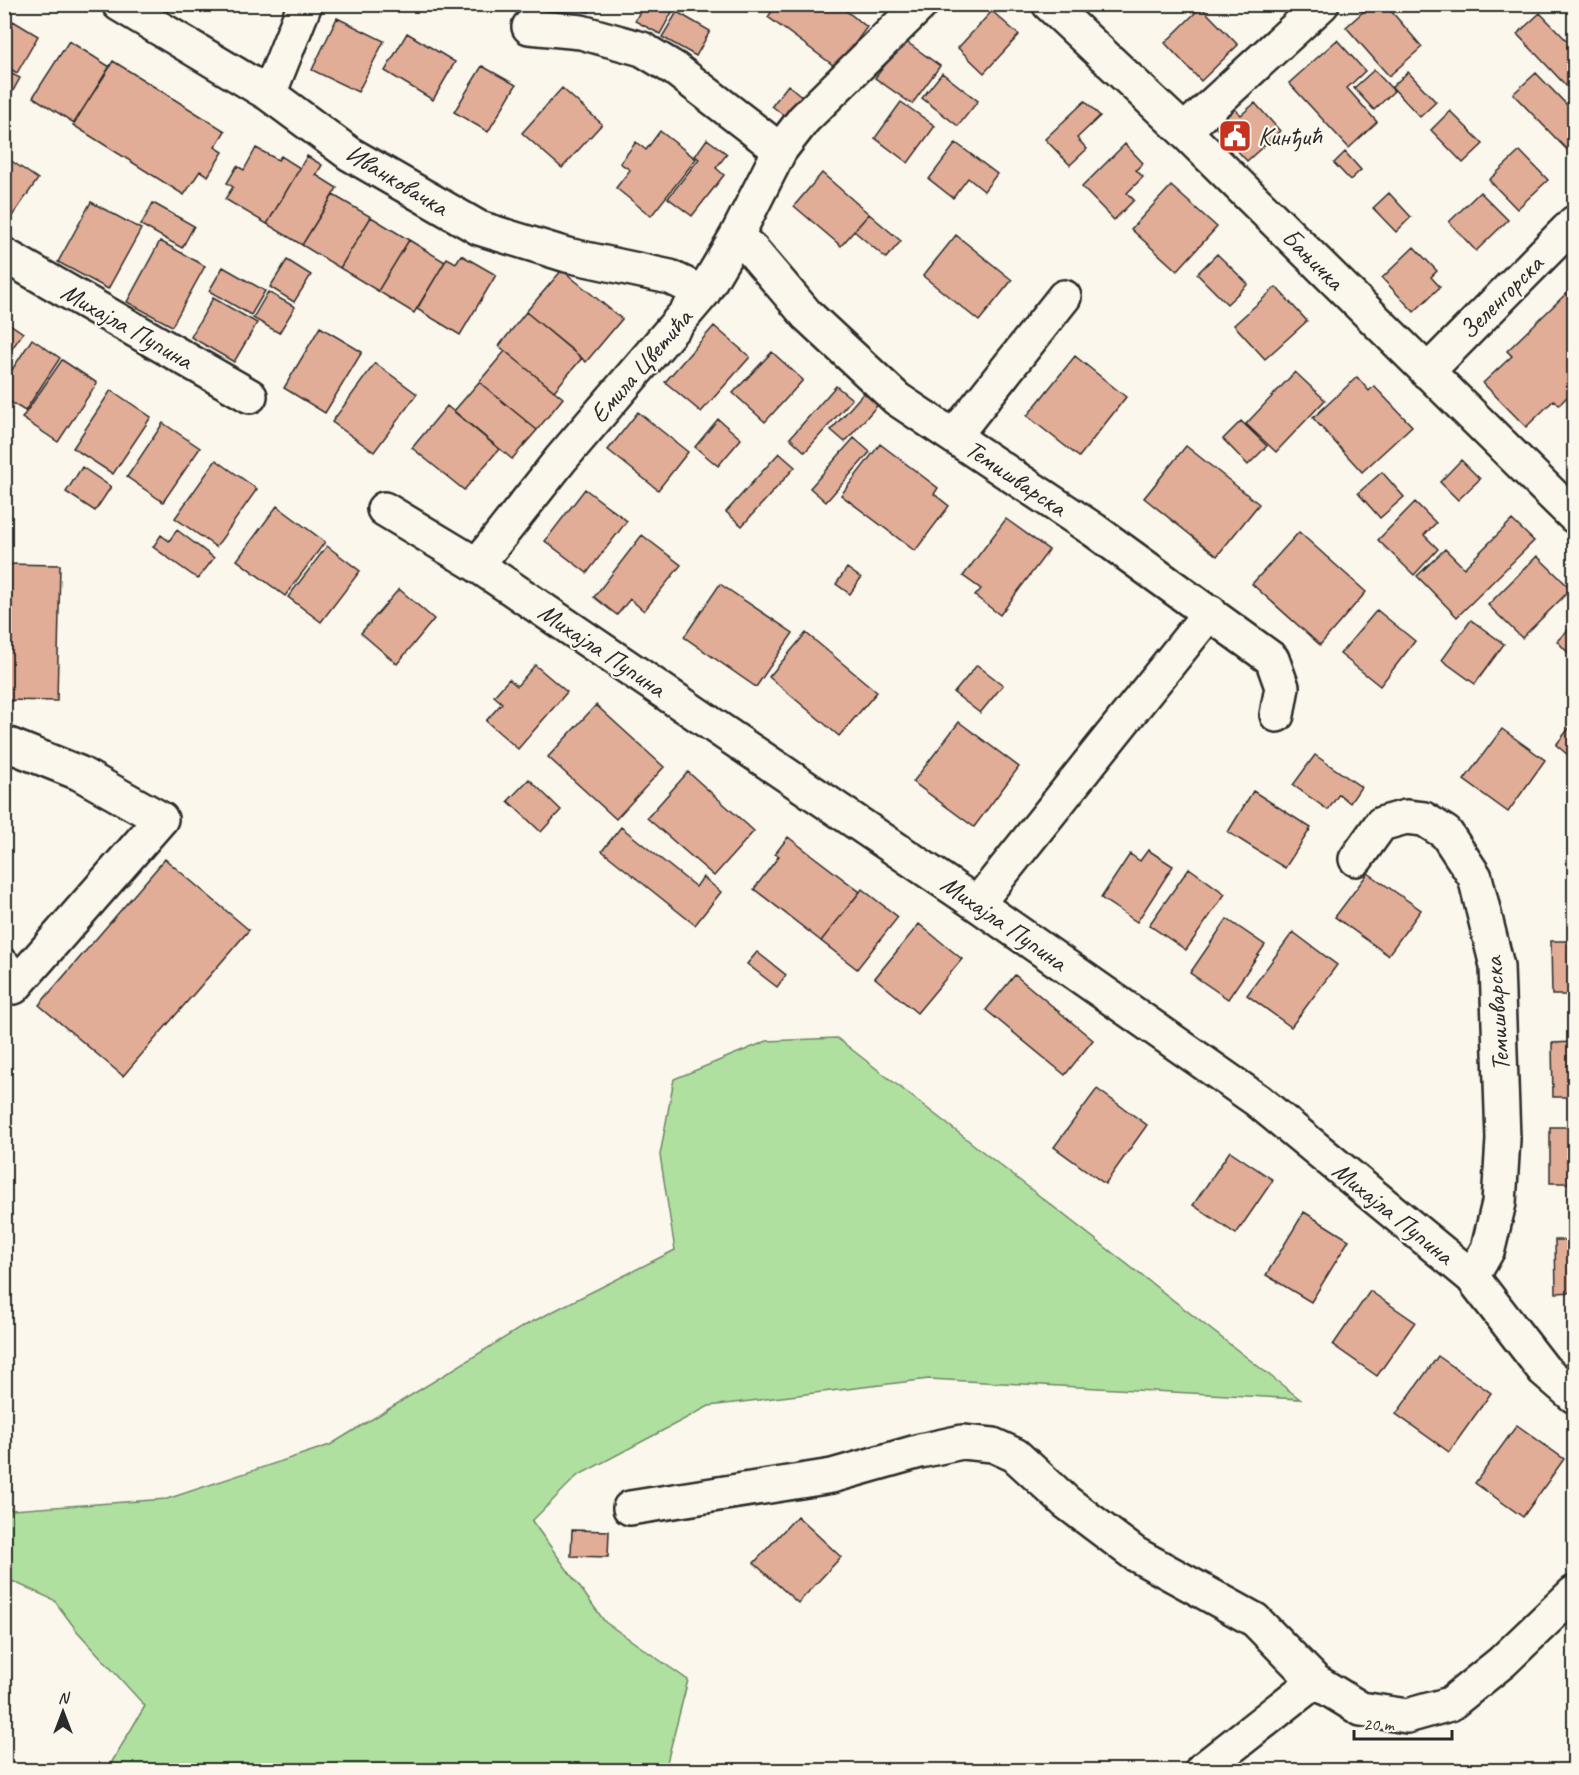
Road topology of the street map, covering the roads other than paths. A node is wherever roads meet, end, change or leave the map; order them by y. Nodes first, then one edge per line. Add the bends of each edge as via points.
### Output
1 (119, 4) edge
2 (305, 4) edge
3 (921, 4) edge
4 (1049, 4) edge
5 (1322, 4) edge
6 (529, 27) dead end
7 (269, 94) junction
8 (1184, 131) junction
9 (780, 150) junction
10 (1575, 223) edge
11 (736, 237) junction
12 (4, 255) edge
13 (703, 293) junction
14 (1064, 297) dead end
15 (1427, 372) junction
16 (250, 396) dead end
17 (954, 436) junction
18 (384, 509) dead end
19 (1575, 516) edge
20 (477, 566) junction
21 (1210, 612) junction
22 (1277, 715) dead end
23 (4, 743) edge
24 (1356, 859) dead end
25 (977, 904) junction
26 (4, 966) edge
27 (1472, 1277) junction
28 (1575, 1396) edge
29 (630, 1508) dead end
30 (1575, 1593) edge
31 (1316, 1681) junction
32 (1202, 1770) edge

1 - 7 street, Иванковачка
2 - 7 street
3 - 9 street, Емила Цветића via 804,119
4 - 8 street, Бањичка
5 - 8 street
6 - 9 street via 581,32 642,49 675,69
7 - 13 street, Иванковачка via 350,154 479,228 567,255 670,277
8 - 15 street, Бањичка
9 - 11 street, Емила Цветића
10 - 15 street, Зеленгорска
11 - 13 street, Емила Цветића
11 - 17 street, Темишварска via 751,249 807,315 897,399
12 - 16 street, Михајла Пупина
13 - 20 street, Емила Цветића via 561,459
14 - 17 street
15 - 19 street, Бањичка
17 - 21 street, Темишварска
18 - 20 street, Михајла Пупина
20 - 25 street, Михајла Пупина
21 - 22 street, Темишварска via 1272,659 1282,687
21 - 25 street
23 - 26 street via 79,773 161,819 14,987
24 - 27 street, Темишварска via 1381,824 1406,816 1424,819 1446,833 1475,877 1497,966 1503,1139 1499,1203 1488,1249
25 - 27 street, Михајла Пупина via 1257,1100
27 - 28 street, Михајла Пупина via 1544,1370
29 - 31 street via 832,1476 962,1443 993,1445 1015,1455 1066,1502 1135,1554 1255,1620
30 - 31 street via 1502,1662 1450,1704 1407,1716 1361,1709
31 - 32 street

